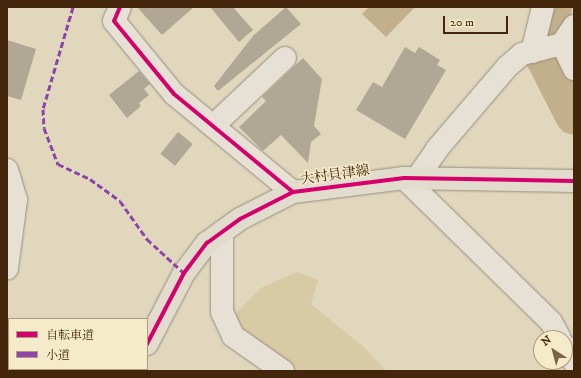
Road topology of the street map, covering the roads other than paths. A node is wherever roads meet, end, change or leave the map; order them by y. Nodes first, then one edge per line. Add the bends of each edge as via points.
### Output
1 (120, 7) edge
2 (541, 15) edge
3 (568, 35) edge
4 (527, 53) junction
5 (285, 58) dead end
6 (574, 69) edge
7 (213, 126) junction
8 (7, 170) edge
9 (410, 178) junction
10 (574, 181) edge
11 (293, 192) junction
12 (222, 232) junction
13 (7, 268) edge
14 (556, 330) edge
15 (148, 342) edge
16 (283, 371) edge

1 - 7 street via 114,21 174,94
2 - 3 street
2 - 4 street
3 - 4 street
3 - 6 street
4 - 9 street via 497,78
5 - 7 street
7 - 11 street
8 - 13 street via 16,200
9 - 10 main road, 大村貝津線
9 - 11 main road, 大村貝津線
9 - 14 street via 551,322
11 - 12 main road, 大村貝津線
12 - 15 main road, 大村貝津線 via 207,243 184,273
12 - 16 street via 222,312 233,336

